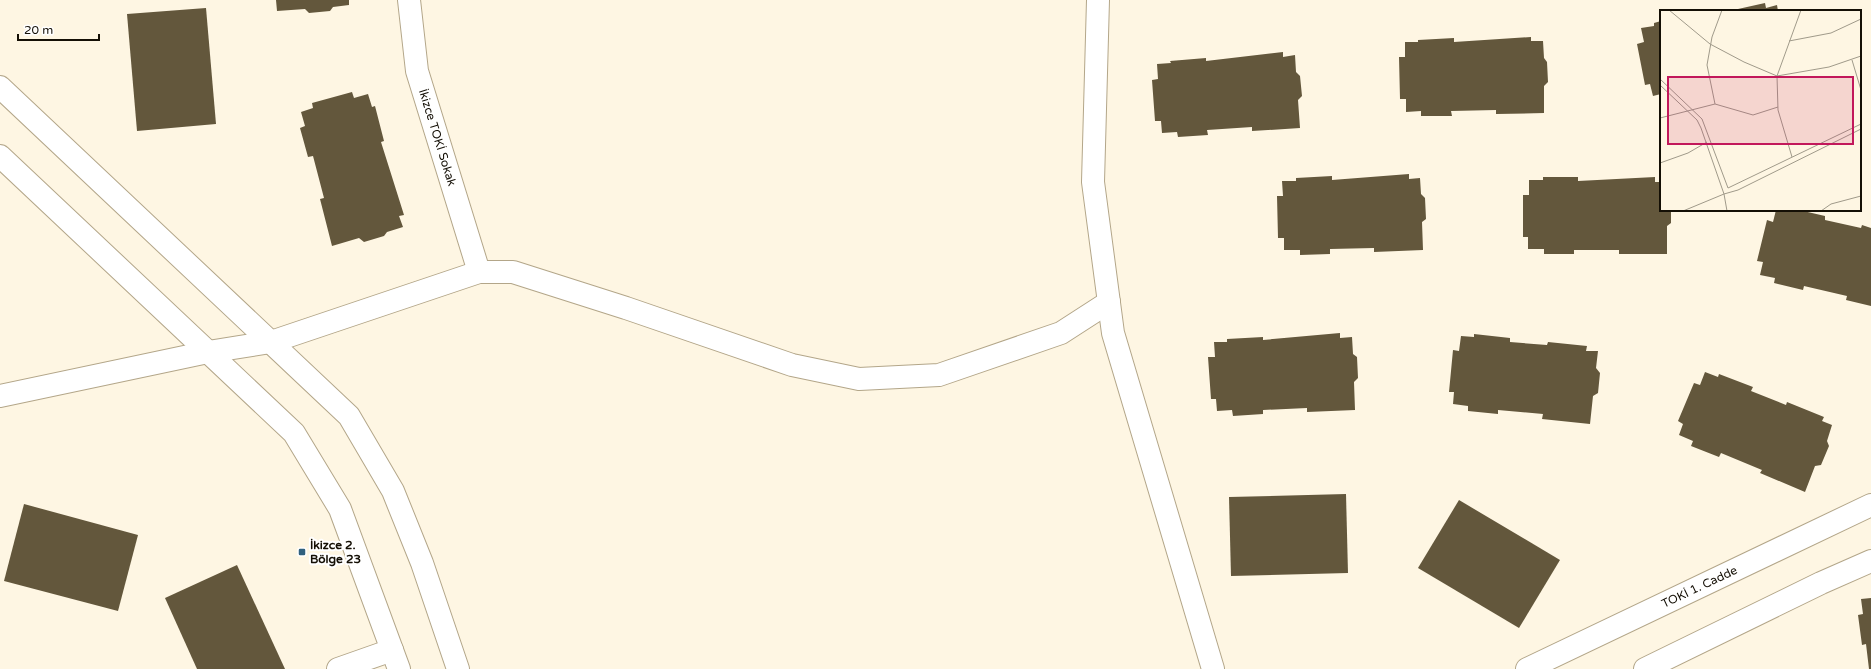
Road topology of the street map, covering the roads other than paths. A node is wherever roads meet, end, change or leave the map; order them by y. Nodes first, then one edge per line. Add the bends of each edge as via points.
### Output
1 (409, 0) edge
2 (1098, 0) edge
3 (0, 87) edge
4 (0, 156) edge
5 (479, 272) junction
6 (1109, 302) junction
7 (271, 342) junction
8 (208, 352) junction
9 (0, 396) edge
10 (1871, 505) edge
11 (1871, 561) edge
12 (395, 659) edge
13 (338, 669) edge
14 (458, 669) edge
15 (1213, 669) edge
16 (1527, 669) edge
17 (1646, 669) edge

1 - 5 street, İkizce TOKİ Sokak via 417,71
2 - 6 street via 1093,182
3 - 7 street
4 - 8 street
5 - 6 street via 513,272 792,365 859,379 939,375 1061,333
5 - 7 street
6 - 15 street via 1113,333
7 - 8 street
7 - 14 street via 349,416 393,491 422,563
8 - 9 street
8 - 12 street via 294,433 340,509
10 - 16 street, TOKİ 1. Cadde
11 - 17 street
12 - 13 street

